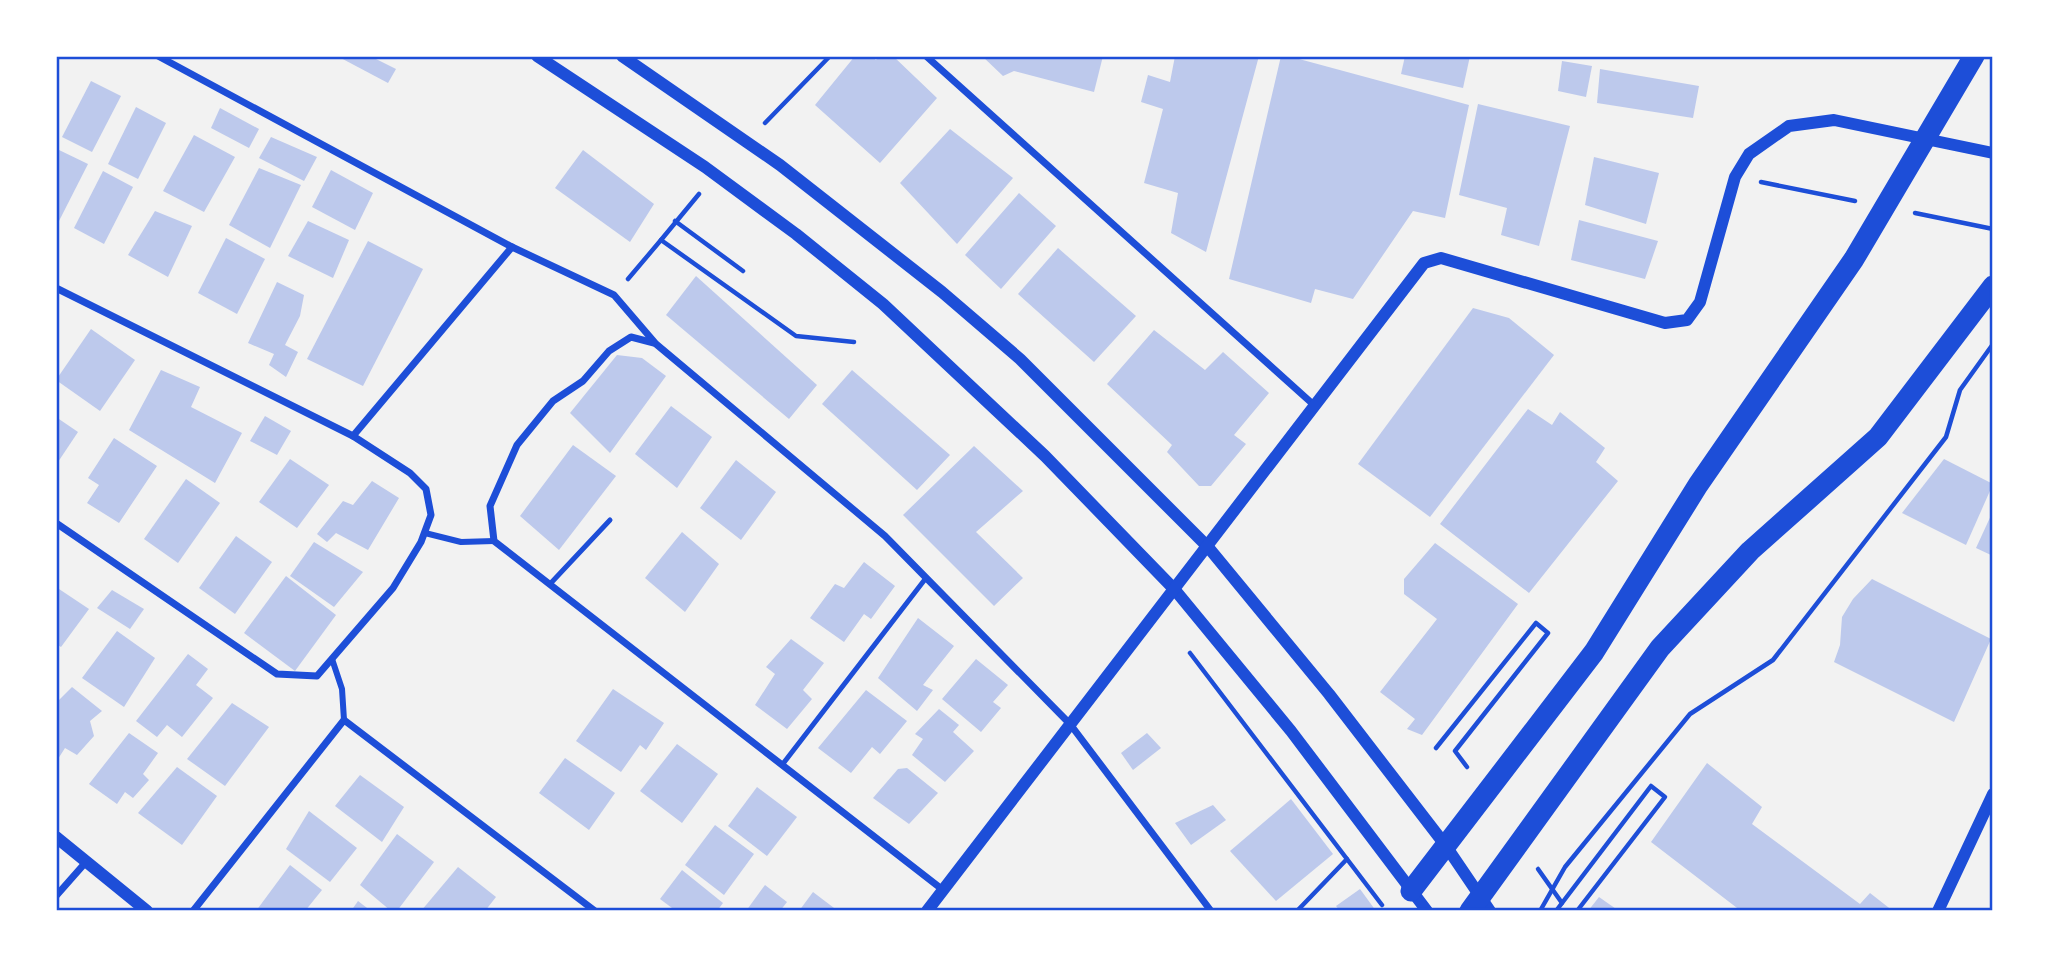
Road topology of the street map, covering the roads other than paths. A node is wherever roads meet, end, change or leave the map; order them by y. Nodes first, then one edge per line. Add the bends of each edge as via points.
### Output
1 (158, 56) edge
2 (537, 56) edge
3 (622, 56) edge
4 (926, 56) edge
5 (1974, 56) edge
6 (1993, 153) edge
7 (512, 247) junction
8 (56, 288) edge
9 (1989, 291) edge
10 (656, 344) junction
11 (1315, 406) junction
12 (353, 436) junction
13 (610, 520) dead end
14 (56, 523) edge
15 (425, 533) junction
16 (494, 541) junction
17 (1208, 547) junction
18 (926, 578) junction
19 (550, 584) junction
20 (1175, 590) junction
21 (332, 659) junction
22 (344, 720) junction
23 (1070, 724) junction
24 (782, 765) junction
25 (1993, 794) edge
26 (56, 837) edge
27 (1447, 846) junction
28 (86, 862) junction
29 (943, 890) junction
30 (1411, 891) junction
31 (56, 896) edge
32 (1480, 907) edge
33 (147, 911) edge
34 (193, 911) edge
35 (595, 911) edge
36 (927, 911) edge
37 (1211, 911) edge
38 (1427, 911) edge
39 (1938, 911) edge

1 - 7 street
2 - 20 street via 705,167 883,304 1045,456
3 - 17 street via 780,165 942,292 1020,359
4 - 11 street
5 - 27 highway via 1854,259 1698,485 1594,652
6 - 11 street via 1834,120 1789,126 1749,154 1735,177 1699,302 1687,320 1665,323 1441,258 1424,263
7 - 10 street via 614,295
7 - 12 street
8 - 12 street
9 - 32 highway via 1878,437 1750,551 1660,648
10 - 16 street via 631,337 609,351 583,381 553,401 517,445 490,506
10 - 18 street via 885,536
11 - 17 street
12 - 15 street via 410,473 426,489 431,516
13 - 19 lane
14 - 21 street via 276,674 317,676
15 - 16 street via 461,542
15 - 21 street via 393,588
16 - 19 street
17 - 20 street
17 - 27 street
18 - 23 street
18 - 24 lane
19 - 24 street
20 - 23 street
20 - 30 street via 1291,731
21 - 22 street via 342,689
22 - 34 street
22 - 35 street
23 - 29 street
23 - 37 street
24 - 29 street
25 - 39 street
26 - 28 street
27 - 30 highway
27 - 32 street
28 - 31 street
28 - 33 street
29 - 36 street
30 - 38 street

